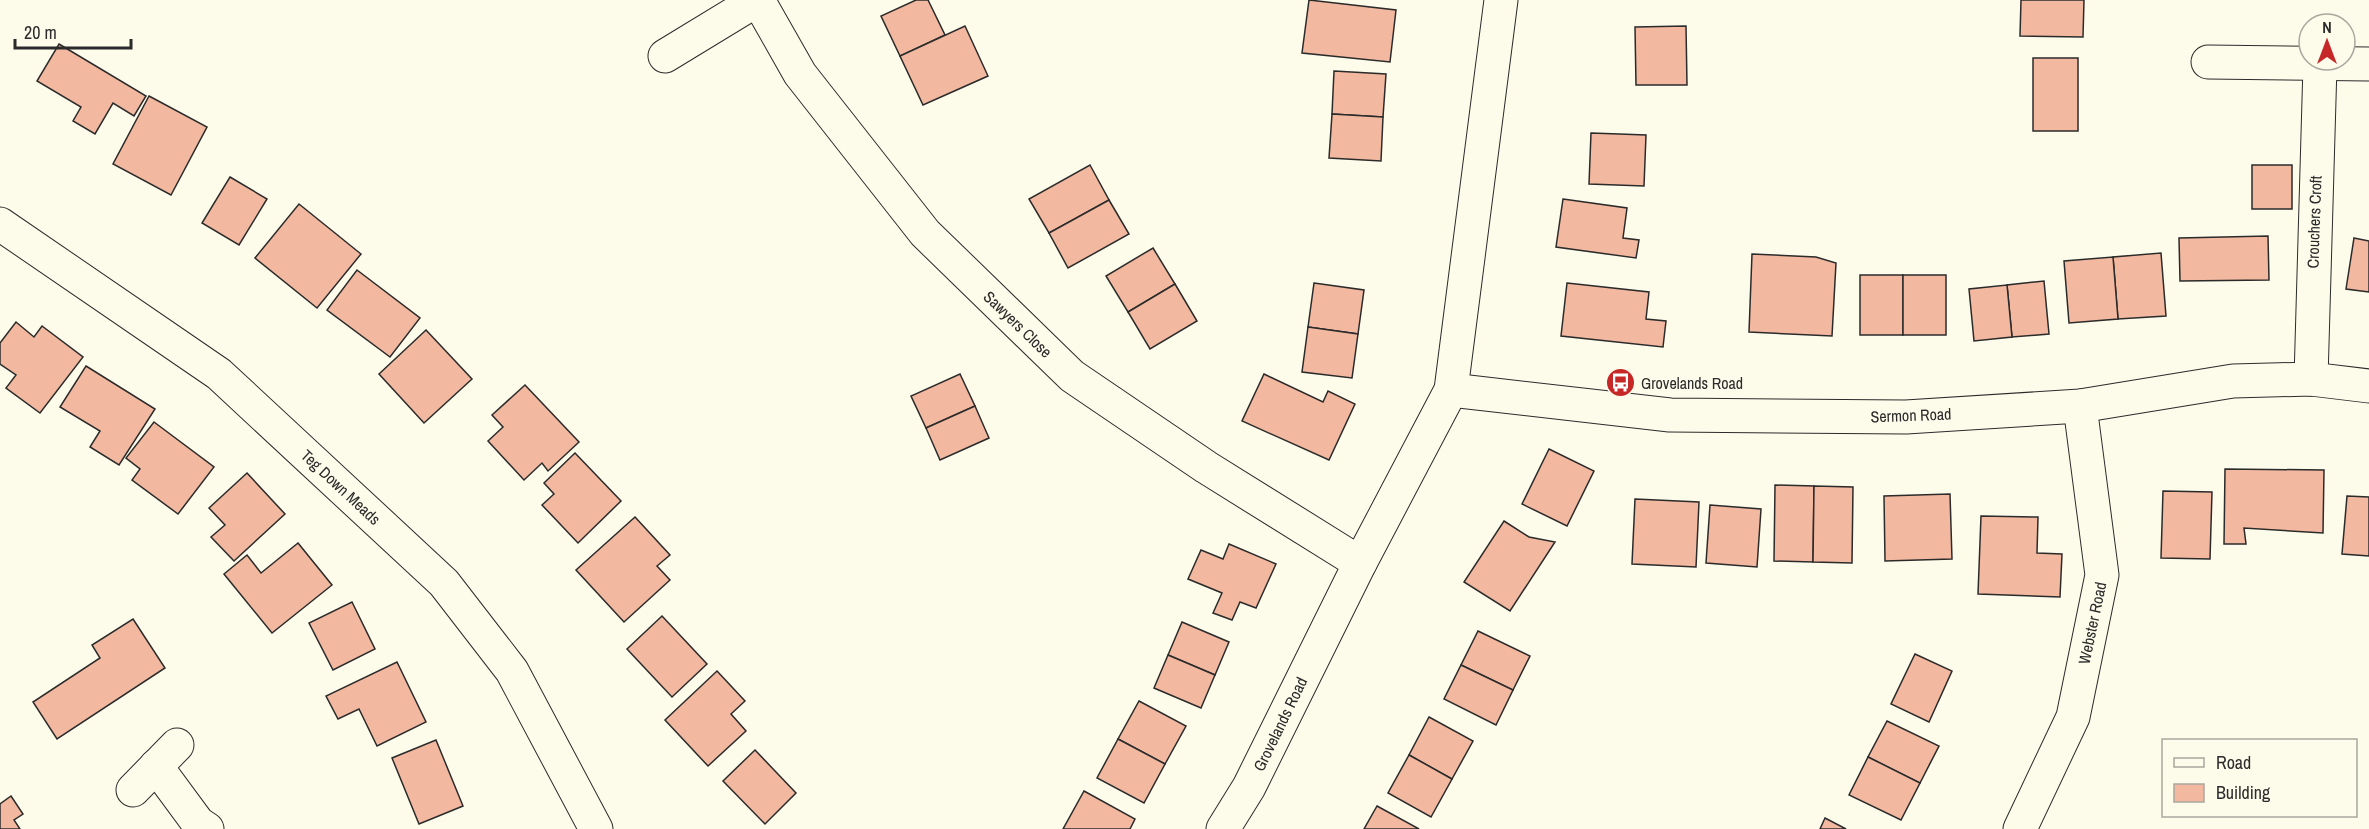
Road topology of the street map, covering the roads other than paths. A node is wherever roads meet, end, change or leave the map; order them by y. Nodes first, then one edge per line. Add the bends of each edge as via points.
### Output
1 (757, 0) edge
2 (1501, 0) edge
3 (665, 56) dead end
4 (2208, 62) dead end
5 (2297, 64) edge
6 (2320, 72) edge
7 (0, 224) edge
8 (2311, 379) junction
9 (2369, 386) edge
10 (1451, 390) junction
11 (2080, 406) junction
12 (1360, 562) junction
13 (133, 790) dead end
14 (207, 829) edge
15 (596, 829) edge
16 (1223, 829) edge
17 (2020, 829) edge

1 - 3 street, Sawyers Close
1 - 12 street, Sawyers Close via 800,74 925,233 1072,376 1206,467
2 - 10 street, Grovelands Road
4 - 5 street
6 - 8 street, Crouchers Croft
7 - 15 street, Teg Down Meads via 219,374 444,583 512,671
8 - 9 street, Sermon Road
8 - 11 street, Sermon Road via 2233,381
10 - 11 street, Sermon Road via 1670,415 1906,417
10 - 12 street, Grovelands Road
11 - 17 street, Webster Road via 2102,575 2073,717
12 - 16 street, Grovelands Road via 1249,787
13 - 14 street via 166,756 198,823

